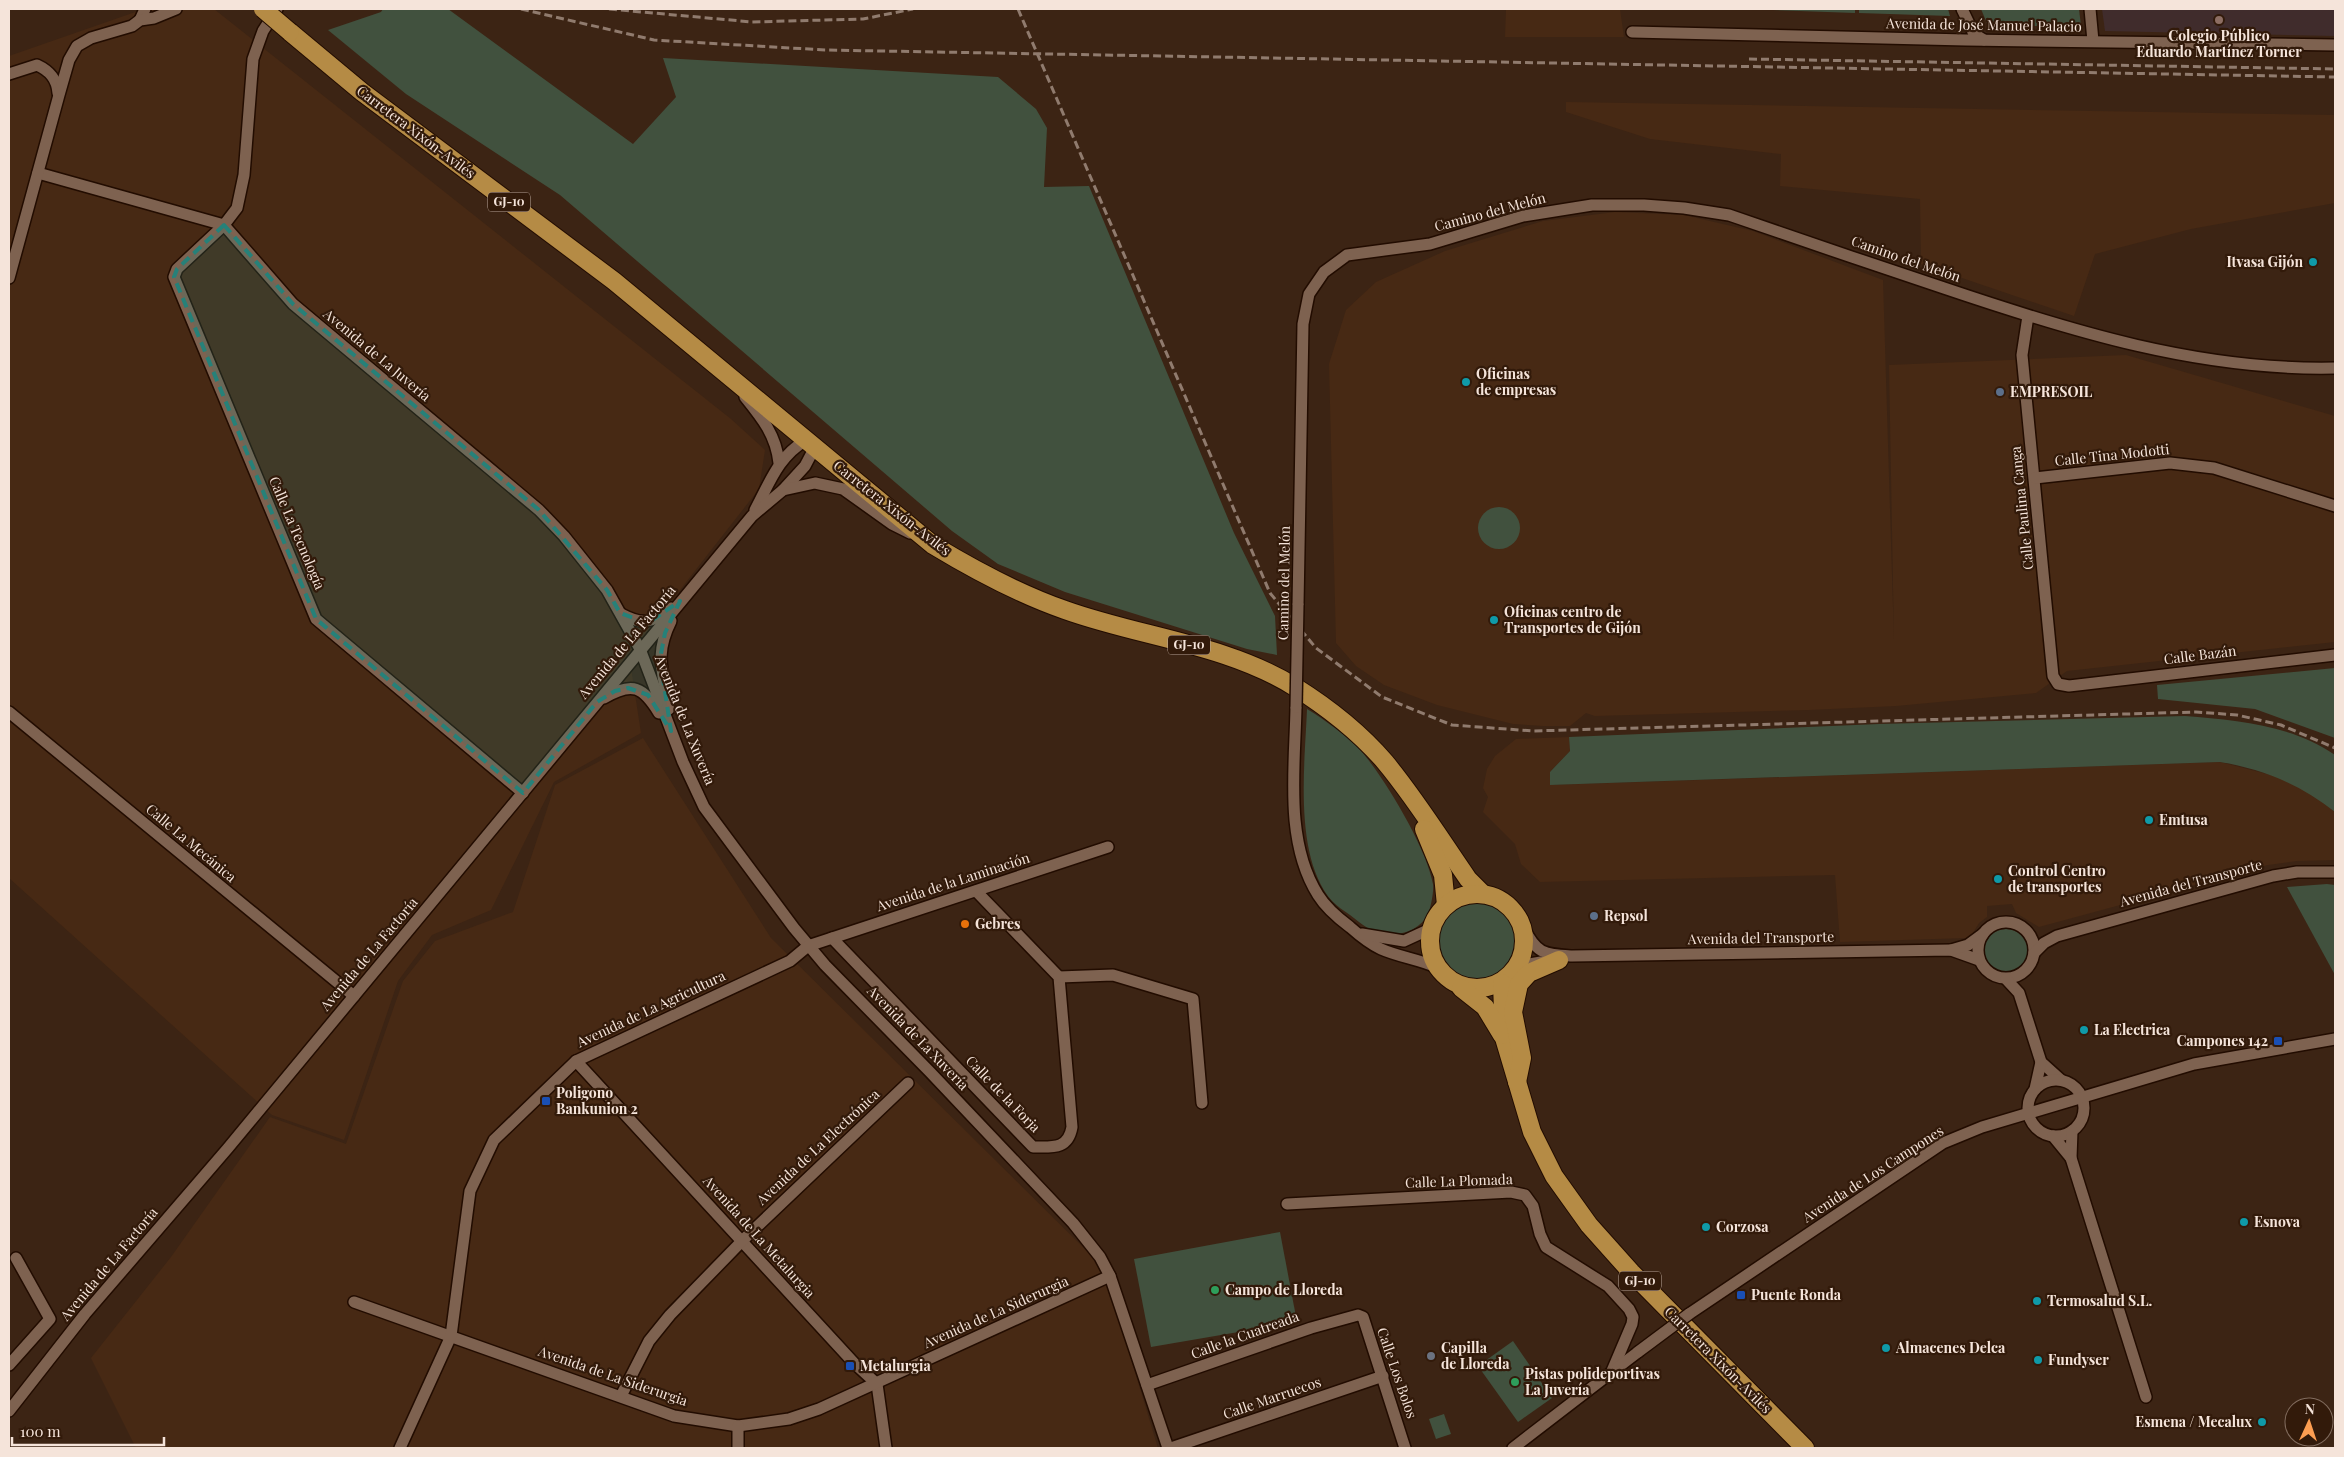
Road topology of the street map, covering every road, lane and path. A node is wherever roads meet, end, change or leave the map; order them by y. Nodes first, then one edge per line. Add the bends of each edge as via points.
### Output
1 (145, 9) edge
2 (176, 9) edge
3 (263, 9) edge
4 (277, 9) edge
5 (1962, 9) edge
6 (2090, 9) edge
7 (140, 20) junction
8 (1632, 32) dead end
9 (1984, 40) junction
10 (2093, 42) junction
11 (2335, 44) edge
12 (9, 74) edge
13 (59, 94) junction
14 (38, 173) junction
15 (224, 225) junction
16 (9, 278) edge
17 (2028, 316) junction
18 (2335, 368) edge
19 (726, 374) junction
20 (811, 444) junction
21 (780, 463) junction
22 (2035, 478) junction
23 (783, 490) junction
24 (2335, 506) edge
25 (752, 516) junction
26 (934, 545) junction
27 (680, 601) junction
28 (620, 613) junction
29 (640, 649) junction
30 (2335, 655) edge
31 (2069, 686) joint
32 (597, 702) junction
33 (9, 712) edge
34 (671, 731) junction
35 (523, 793) junction
36 (1411, 798) junction
37 (1108, 847) dead end
38 (2335, 872) edge
39 (976, 890) junction
40 (1483, 894) junction
41 (1446, 905) junction
42 (1523, 927) junction
43 (1430, 929) junction
44 (1358, 934) junction
45 (1983, 934) junction
46 (2029, 934) junction
47 (2056, 936) junction
48 (832, 938) junction
49 (808, 946) junction
50 (1952, 950) junction
51 (2034, 953) junction
52 (1565, 958) junction
53 (1979, 960) junction
54 (1518, 966) junction
55 (1436, 967) junction
56 (2024, 972) junction
57 (1059, 977) junction
58 (2006, 979) junction
59 (1502, 983) junction
60 (1459, 986) junction
61 (2019, 993) junction
62 (354, 996) junction
63 (1504, 1038) junction
64 (2335, 1039) edge
65 (576, 1061) junction
66 (2041, 1062) junction
67 (2061, 1080) junction
68 (908, 1083) dead end
69 (1517, 1085) junction
70 (2035, 1089) junction
71 (2082, 1098) junction
72 (1202, 1103) dead end
73 (2028, 1114) junction
74 (2072, 1131) junction
75 (2053, 1136) junction
76 (2071, 1158) junction
77 (1287, 1204) dead end
78 (742, 1240) junction
79 (16, 1258) dead end
80 (1110, 1276) junction
81 (354, 1302) dead end
82 (1354, 1315) joint
83 (451, 1336) junction
84 (9, 1365) edge
85 (1612, 1371) junction
86 (1383, 1376) junction
87 (877, 1384) junction
88 (1147, 1385) junction
89 (621, 1396) junction
90 (2146, 1397) dead end
91 (9, 1411) edge
92 (738, 1426) junction
93 (400, 1448) edge
94 (738, 1448) edge
95 (886, 1448) edge
96 (1169, 1448) edge
97 (1405, 1448) edge
98 (1513, 1448) edge
99 (1805, 1448) edge

1 - 7 street
2 - 7 street
3 - 19 highway, Carretera Xixón-Avilés / GJ-10, bridge via 362,92 614,281
4 - 15 street via 263,31 253,59 244,175 237,208
5 - 9 street via 1974,34
6 - 10 street
7 - 13 street via 77,46 69,60
8 - 9 street, Avenida de José Manuel Palacio
9 - 10 street, Avenida de José Manuel Palacio
10 - 11 street, Avenida de José Manuel Palacio
12 - 13 street via 37,65 51,74
13 - 14 street
14 - 15 street
14 - 16 street
15 - 28 street, Avenida de La Juvería via 294,304 539,510 607,590
15 - 35 street, Calle La Tecnología via 177,269 174,277 316,619
17 - 18 street, Camino del Melón via 2122,343 2176,354 2251,365
17 - 22 street, Calle Paulina Canga via 2022,355
17 - 44 street, Camino del Melón, bridge via 1729,215 1625,204 1568,208 1523,216 1430,244 1348,255 1324,272 1309,294 1303,324 1294,809 1306,872 1332,913
19 - 20 highway, Carretera Xixón-Avilés / GJ-10
19 - 21 street via 766,423 774,438
20 - 21 street, Avenida de La Factoría via 792,449
20 - 23 street, Avenida de La Factoría via 805,466
20 - 26 highway, Carretera Xixón-Avilés / GJ-10
21 - 25 street, Avenida de La Factoría
22 - 24 street, Calle Tina Modotti via 2170,463 2214,468
22 - 31 street, Calle Paulina Canga via 2053,676 2058,684
23 - 25 street, Avenida de La Factoría
23 - 26 street, Avenida de La Factoría via 815,483 843,489 892,524
25 - 27 street, Avenida de La Factoría
26 - 36 highway, Carretera Xixón-Avilés / GJ-10 via 982,575 1066,610 1214,652 1294,686 1357,734 1385,762
27 - 28 street via 648,623 636,622
27 - 29 street, Avenida de La Factoría
27 - 34 street via 665,633 660,659
28 - 29 street, Avenida de La Juvería
29 - 32 street, Avenida de La Factoría
29 - 34 street, Avenida de La Xuvería
30 - 31 street, Calle Bazán
32 - 34 street via 615,691 639,690 648,695
32 - 35 street, Avenida de La Factoría
33 - 62 street, Calle La Mecánica
34 - 49 street, Avenida de La Xuvería via 704,806
35 - 62 street, Avenida de La Factoría
36 - 40 highway, Carretera Xixón-Avilés / GJ-10 via 1468,879
36 - 41 highway, Carretera Xixón-Avilés / GJ-10 via 1443,875
37 - 39 street, Avenida de la Laminación
38 - 47 street, Avenida del Transporte via 2273,876
39 - 48 street, Avenida de la Laminación
39 - 57 street
40 - 41 highway via 1460,896
40 - 42 highway, GJ-10 via 1497,898 1514,912
41 - 43 highway
42 - 52 street via 1539,951
42 - 54 highway via 1525,940
43 - 44 street via 1404,941
43 - 55 highway via 1429,946
44 - 55 street, Camino del Melón via 1381,949
45 - 46 street via 1994,925 2009,922 2024,928
45 - 50 street via 1968,945
45 - 53 street via 1979,942
46 - 47 street
46 - 51 street
47 - 51 street
48 - 49 street, Avenida de la Laminación
48 - 57 street, Calle de la Forja via 1032,1147 1063,1144 1070,1138 1072,1128
49 - 65 street, Avenida de La Agricultura via 790,961
49 - 80 street, Avenida de La Xuvería via 1073,1223 1100,1257
50 - 52 street, Avenida del Transporte
50 - 53 street
51 - 56 street
52 - 54 street
52 - 69 highway via 1529,973 1519,984 1512,1012 1522,1058
53 - 58 street via 1989,973
54 - 59 highway
55 - 60 highway, GJ-10
56 - 58 street
56 - 61 street
57 - 72 street via 1113,975 1193,999
58 - 61 street
59 - 60 highway via 1480,990
59 - 63 highway, Carretera Xixón-Avilés / GJ-10
60 - 63 highway, Carretera Xixón-Avilés / GJ-10 via 1485,1007
61 - 66 street
62 - 91 street, Avenida de La Factoría via 85,1314
63 - 69 highway, Carretera Xixón-Avilés / GJ-10
64 - 71 street, Avenida de Los Campones via 2194,1064
65 - 78 street, Avenida de La Metalurgia
65 - 83 street, Avenida de La Agricultura via 494,1140 470,1191
66 - 67 street
66 - 70 street
67 - 70 street via 2043,1083
67 - 71 street via 2070,1084
68 - 78 street, Avenida de La Electrónica
69 - 99 highway, Carretera Xixón-Avilés / GJ-10 via 1532,1132 1554,1176 1589,1225 1631,1272
70 - 73 street via 2030,1096
71 - 73 street, Avenida de Los Campones
71 - 74 street via 2083,1116
73 - 75 street via 2037,1129
73 - 85 street, Avenida de Los Campones, bridge via 1943,1143 1689,1314
74 - 75 street
74 - 76 street
75 - 76 street
76 - 90 street
77 - 85 street, Calle La Plomada via 1511,1192 1524,1195 1532,1206 1546,1247 1608,1286 1633,1317
78 - 87 street, Avenida de La Metalurgia via 848,1357
78 - 89 street, Avenida de La Electrónica via 649,1341
79 - 84 street via 50,1319
80 - 87 street, Avenida de La Siderurgia
80 - 88 street, Avenida de La Xuvería
81 - 83 street, Avenida de La Siderurgia
82 - 86 street, Calle Los Bolos via 1362,1317
82 - 88 street, Calle la Cuatreada
83 - 89 street, Avenida de La Siderurgia
83 - 93 street, Avenida de La Agricultura
85 - 98 street, Avenida de Los Campones
86 - 96 street, Calle Marruecos
86 - 97 street, Calle Los Bolos
87 - 92 street, Avenida de La Siderurgia via 789,1419
87 - 95 street
88 - 96 street, Avenida de La Xuvería
89 - 92 street, Avenida de La Siderurgia via 674,1416
92 - 94 street

